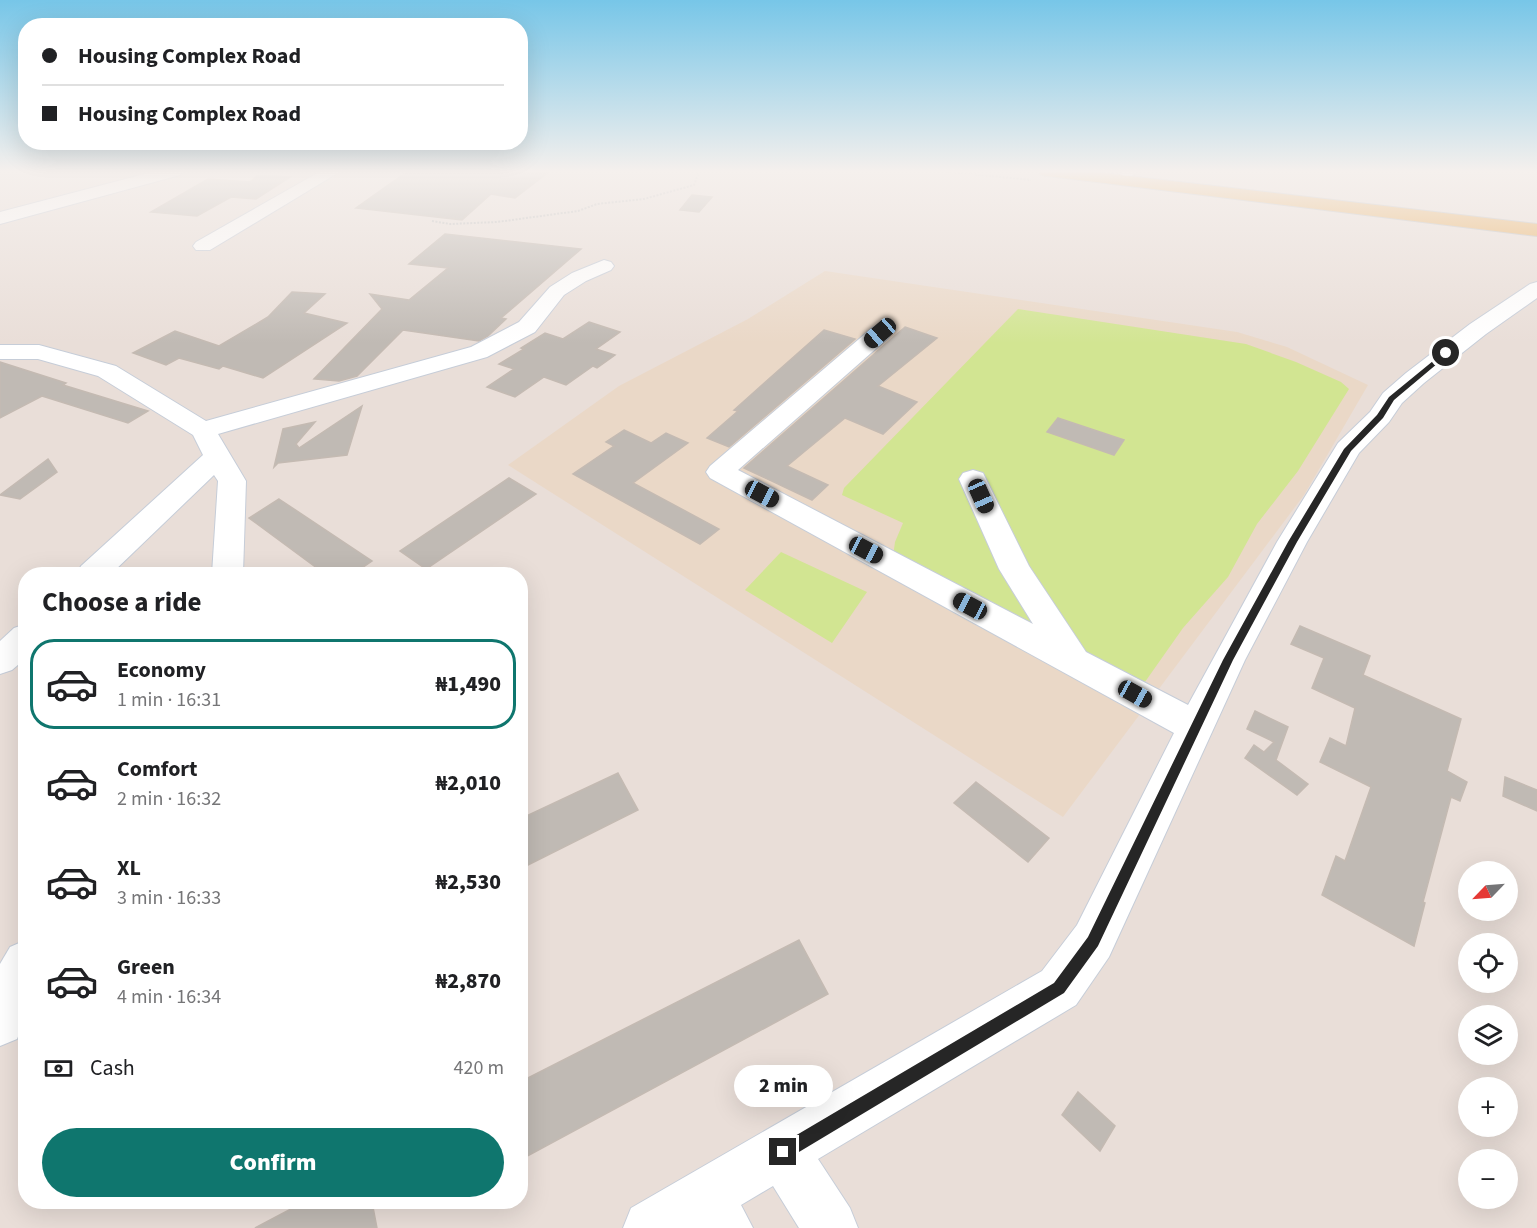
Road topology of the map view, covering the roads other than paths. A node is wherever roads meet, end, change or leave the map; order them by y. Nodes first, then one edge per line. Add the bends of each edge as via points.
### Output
1 (234, 228) edge
2 (203, 246) dead end
3 (604, 266) dead end
4 (1537, 288) edge
5 (880, 333) dead end
6 (0, 352) edge
7 (202, 430) junction
8 (218, 456) junction
9 (973, 478) dead end
10 (99, 567) edge
11 (228, 567) edge
12 (18, 645) edge
13 (0, 662) edge
14 (1074, 662) junction
15 (1196, 728) junction
16 (18, 977) edge
17 (0, 1022) edge
18 (783, 1152) junction
19 (711, 1215) edge
20 (651, 1228) edge
21 (830, 1228) edge

1 - 2 street
3 - 7 street via 557,291 527,327 479,352
4 - 15 street via 1414,378 1348,449 1292,542
5 - 14 street via 720,472
6 - 7 street via 39,352 107,371
7 - 8 street
8 - 10 street
8 - 11 street via 232,481
9 - 14 street via 1015,569
12 - 13 street
14 - 15 street
15 - 18 street via 1093,941 1059,988
16 - 17 street
18 - 19 street
18 - 21 street
19 - 20 street

